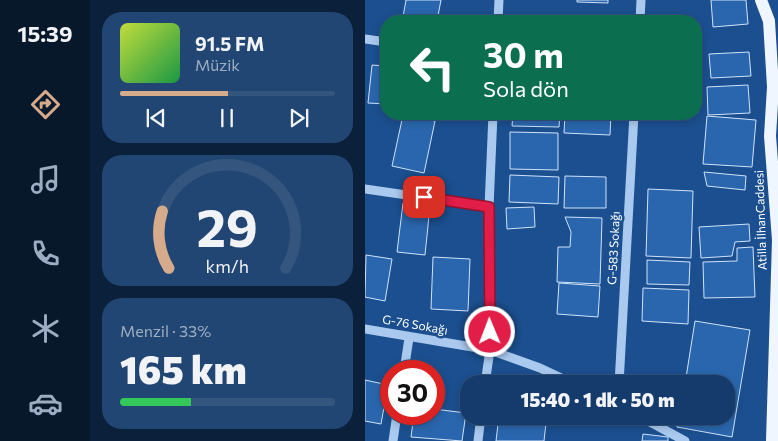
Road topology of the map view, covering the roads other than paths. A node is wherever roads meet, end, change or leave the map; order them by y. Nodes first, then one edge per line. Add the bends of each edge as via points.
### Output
1 (499, 0) edge
2 (641, 0) edge
3 (761, 0) edge
4 (498, 15) edge
5 (640, 15) edge
6 (365, 39) edge
7 (380, 41) edge
8 (775, 87) edge
9 (493, 120) edge
10 (634, 120) edge
11 (365, 188) edge
12 (489, 207) junction
13 (778, 240) edge
14 (365, 329) edge
15 (409, 338) junction
16 (490, 350) junction
17 (406, 360) edge
18 (486, 375) edge
19 (555, 375) edge
20 (620, 375) edge
21 (776, 377) edge
22 (395, 425) edge
23 (480, 425) edge
24 (656, 425) edge
25 (393, 441) edge
26 (478, 441) edge
27 (685, 441) edge
28 (772, 441) edge

1 - 4 street
2 - 5 street
3 - 8 main road, Atilla İlhanCaddesi via 769,21
6 - 7 street
8 - 13 main road, Atilla İlhanCaddesi via 770,136
9 - 12 street
10 - 20 street, G-583 Sokağı
11 - 12 street
12 - 16 street
13 - 21 main road, Atilla İlhanCaddesi
14 - 15 street, G-76 Sokağı
15 - 16 street, G-76 Sokağı
15 - 17 street
16 - 18 street
16 - 19 street, G-76 Sokağı
21 - 28 main road, Atilla İlhanCaddesi
22 - 25 street
23 - 26 street
24 - 27 street

